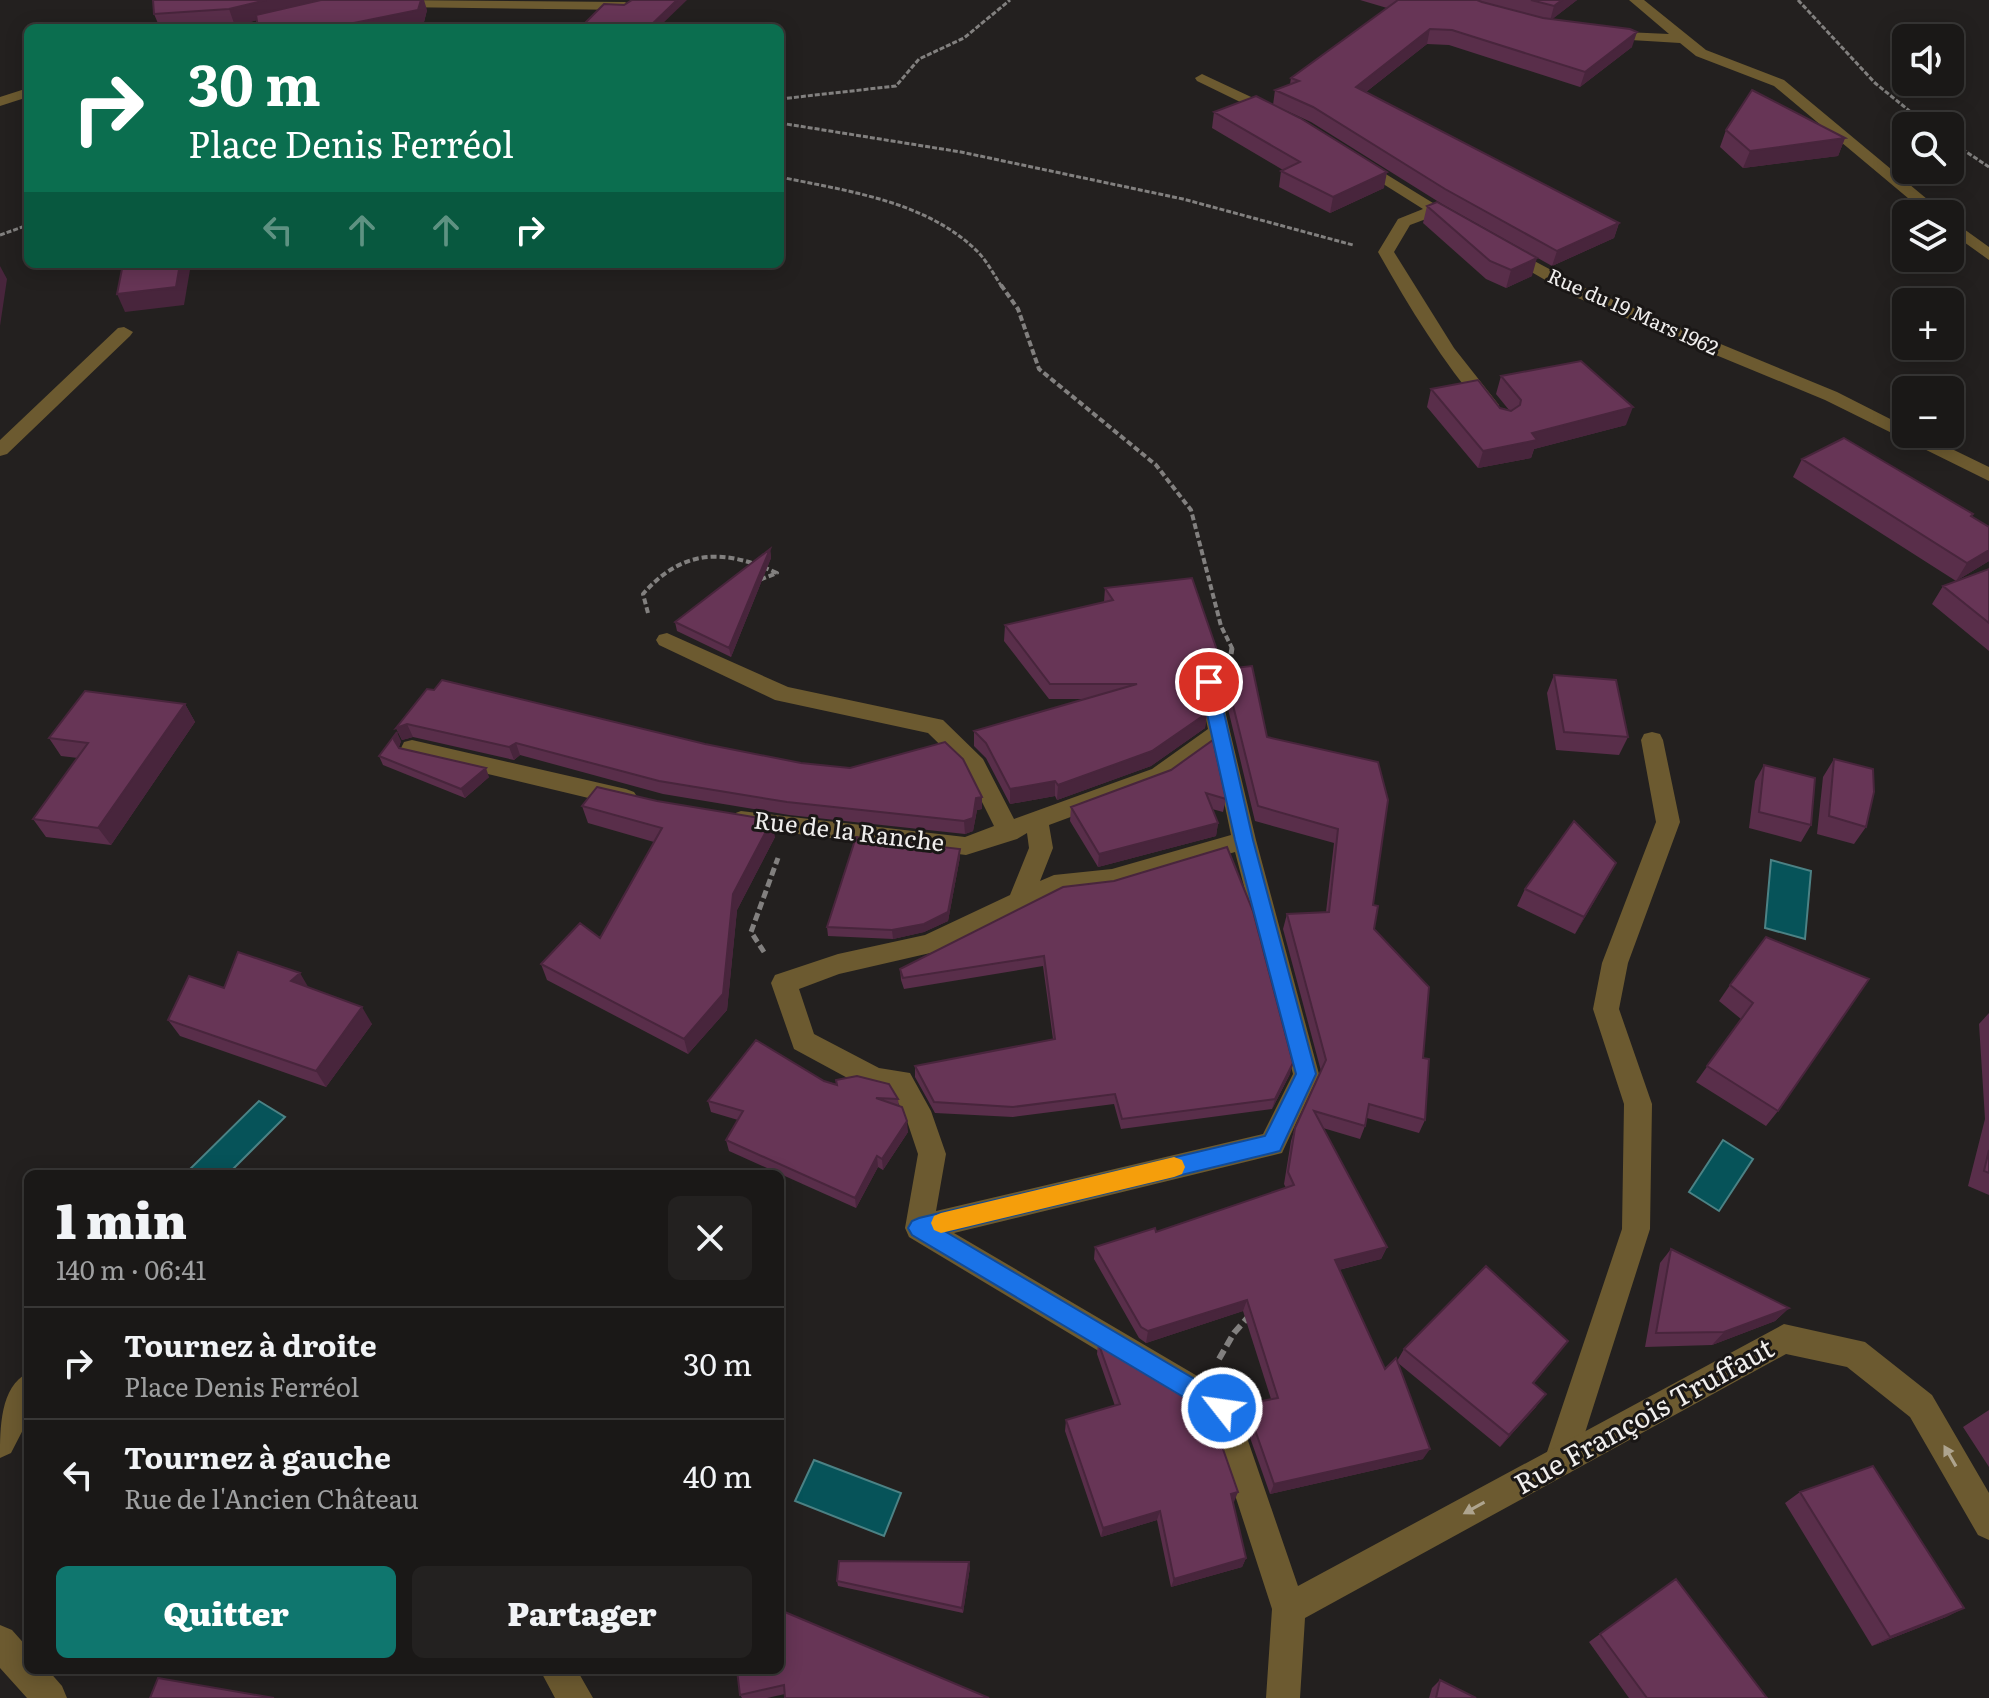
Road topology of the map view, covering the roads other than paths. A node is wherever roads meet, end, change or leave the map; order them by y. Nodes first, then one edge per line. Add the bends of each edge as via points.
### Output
1 (1636, 0) edge
2 (372, 2) edge
3 (625, 6) edge
4 (300, 15) edge
5 (261, 24) edge
6 (1593, 34) edge
7 (1684, 39) junction
8 (1202, 78) dead end
9 (24, 93) edge
10 (0, 102) edge
11 (1292, 122) edge
12 (1343, 153) edge
13 (1920, 200) edge
14 (1434, 210) junction
15 (1964, 235) edge
16 (1989, 255) edge
17 (124, 332) dead end
18 (1504, 420) edge
19 (1892, 427) edge
20 (1934, 448) edge
21 (0, 450) edge
22 (1989, 475) edge
23 (667, 640) dead end
24 (1209, 682) edge
25 (1219, 733) junction
26 (1652, 740) dead end
27 (412, 748) edge
28 (647, 803) edge
29 (723, 817) edge
30 (1037, 821) junction
31 (1009, 833) junction
32 (1244, 840) junction
33 (1019, 902) junction
34 (919, 1228) junction
35 (24, 1396) edge
36 (0, 1442) edge
37 (1560, 1461) junction
38 (1989, 1524) edge
39 (1289, 1609) junction
40 (0, 1642) edge
41 (24, 1669) edge
42 (29, 1674) edge
43 (560, 1674) edge
44 (50, 1698) edge
45 (576, 1698) edge
46 (1283, 1698) edge

1 - 7 street
2 - 3 street
4 - 5 street
6 - 7 street
7 - 13 street via 1701,53 1779,83
8 - 11 street
9 - 10 street
12 - 14 street, Rue du 19 Mars 1962
14 - 18 street via 1404,222 1386,252 1472,386
14 - 19 street, Rue du 19 Mars 1962 via 1579,292 1831,396
15 - 16 street
17 - 21 street
20 - 22 street, Rue du 19 Mars 1962
23 - 31 street via 783,694 935,726 975,765
24 - 25 street
25 - 30 street, Rue de la Ranche via 1160,775
25 - 32 street
26 - 37 street via 1668,822 1615,963 1606,1009 1638,1104 1636,1229
27 - 28 street
29 - 31 street, Rue de la Ranche via 966,846
30 - 31 street, Rue de la Ranche
30 - 33 street via 1041,848
32 - 33 street via 1112,879 1054,885
32 - 34 street via 1306,1074 1272,1144
33 - 34 street via 930,944 838,964 784,983 803,1041 876,1080 900,1081 917,1111 932,1154
34 - 39 street via 1222,1408
35 - 36 street
38 -> 37 street, Rue François Truffaut via 1921,1406 1854,1353 1784,1339
37 -> 39 street, Rue François Truffaut
39 - 46 street
40 - 41 street
42 - 44 street
43 - 45 street

